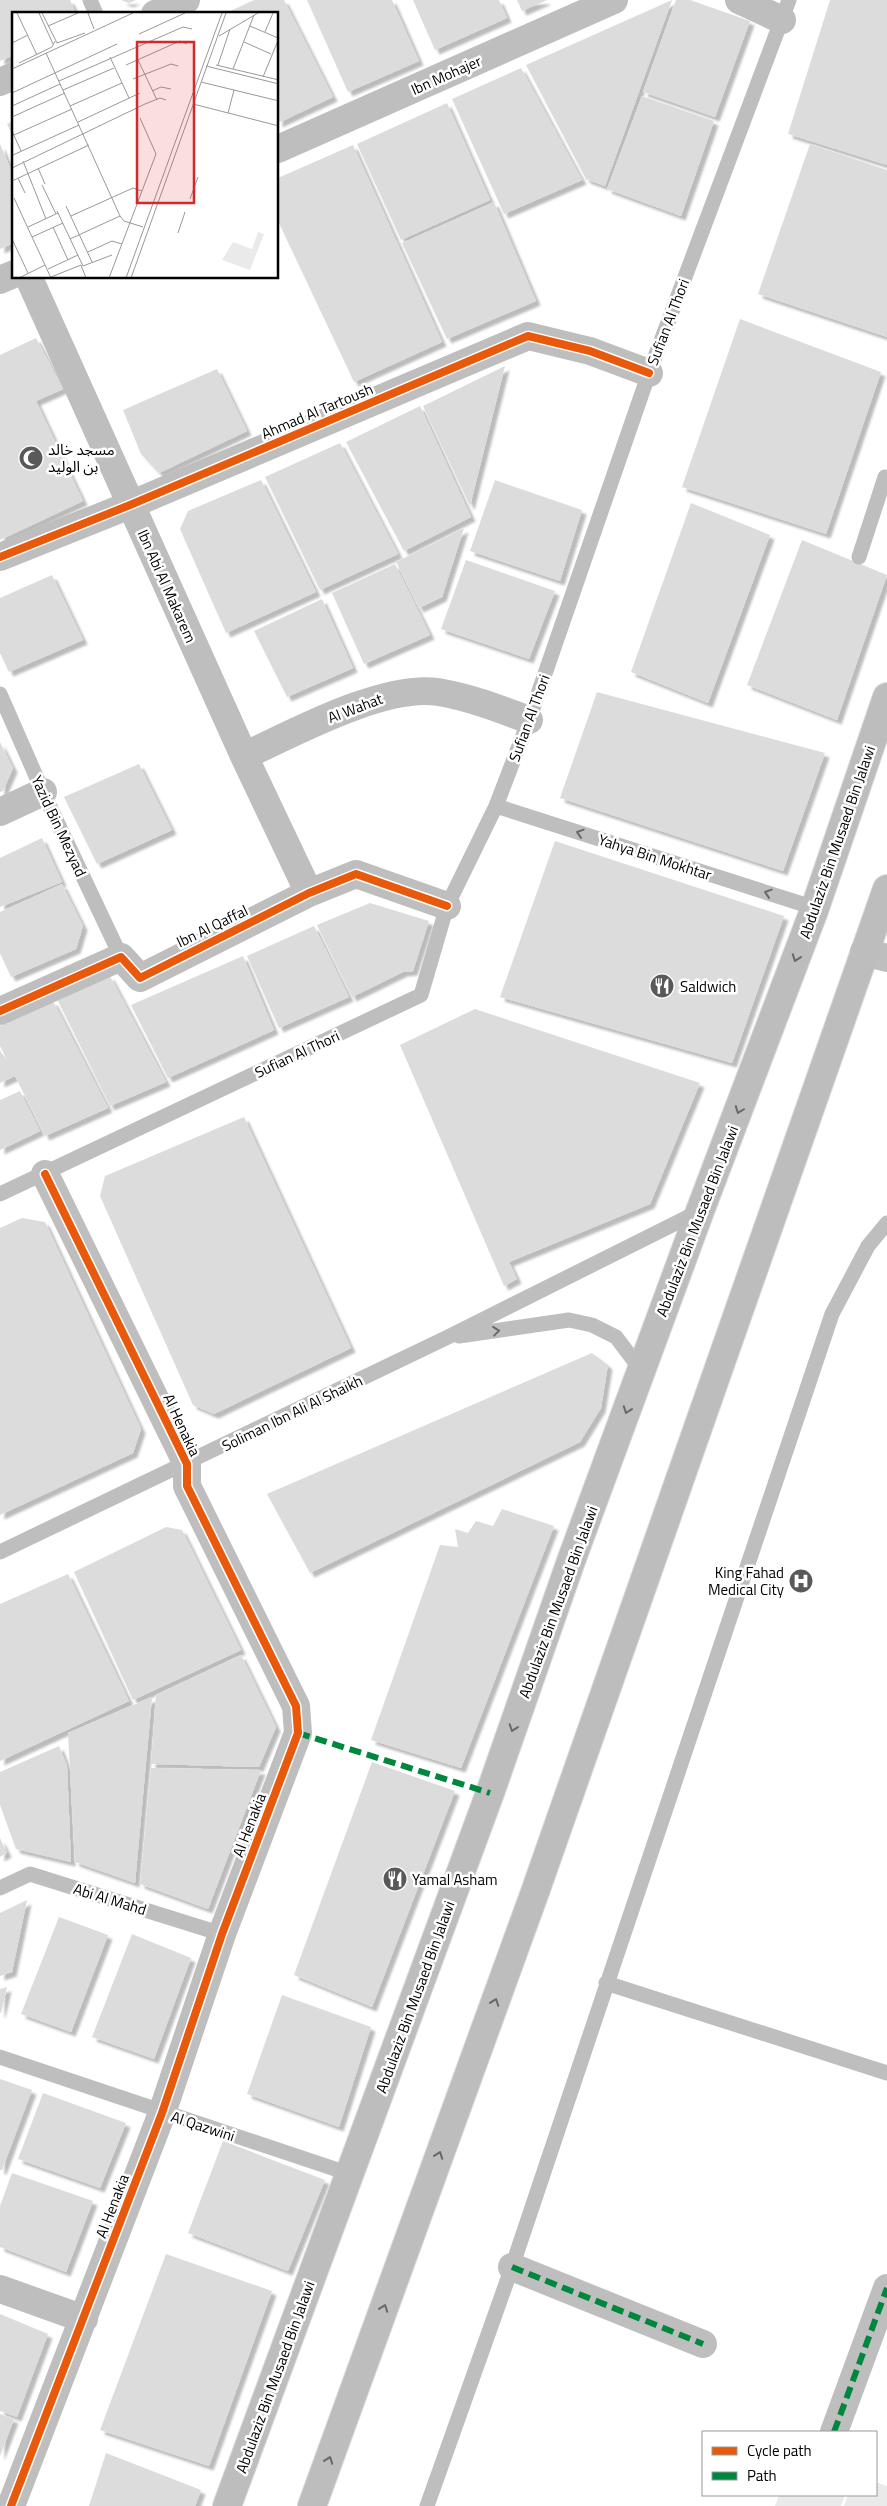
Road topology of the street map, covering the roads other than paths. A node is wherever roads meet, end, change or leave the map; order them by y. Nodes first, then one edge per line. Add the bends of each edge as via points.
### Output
1 (90, 0) edge
2 (186, 0) edge
3 (614, 0) edge
4 (739, 0) edge
5 (785, 10) edge
6 (95, 12) edge
7 (159, 12) edge
8 (12, 77) edge
9 (0, 82) edge
10 (279, 150) edge
11 (12, 275) edge
12 (29, 279) edge
13 (0, 280) edge
14 (649, 373) junction
15 (886, 476) edge
16 (130, 505) junction
17 (0, 557) edge
18 (859, 557) dead end
19 (0, 694) edge
20 (887, 697) edge
21 (529, 720) junction
22 (244, 756) junction
23 (43, 792) junction
24 (496, 806) junction
25 (0, 812) edge
26 (887, 889) edge
27 (309, 893) junction
28 (447, 906) junction
29 (814, 908) junction
30 (876, 955) edge
31 (120, 957) junction
32 (0, 1011) edge
33 (45, 1174) junction
34 (0, 1194) edge
35 (700, 1211) junction
36 (887, 1223) edge
37 (448, 1337) junction
38 (642, 1370) junction
39 (187, 1464) junction
40 (0, 1552) edge
41 (0, 1888) edge
42 (222, 1934) junction
43 (606, 1983) junction
44 (0, 2057) edge
45 (887, 2074) edge
46 (162, 2113) junction
47 (350, 2174) junction
48 (512, 2267) junction
49 (0, 2288) edge
50 (887, 2288) edge
51 (84, 2319) junction
52 (703, 2344) dead end
53 (834, 2431) edge
54 (11, 2506) edge
55 (227, 2506) edge
56 (312, 2506) edge
57 (427, 2506) edge

1 - 6 lane
2 - 7 street
3 - 10 street, Ibn Mohajer
4 - 5 street
5 - 14 lane, Sufian Al Thori
8 - 9 street
11 - 13 street
12 - 16 street, Ibn Abi Al Makarem
14 - 16 street, Ahmad Al Tartoush via 590,351 528,336
14 - 21 lane, Sufian Al Thori
15 - 18 lane
16 - 17 street, Ahmad Al Tartoush
16 - 22 street, Ibn Abi Al Makarem
19 - 23 lane, Yazid Bin Mezyad
20 - 29 main road, Abdulaziz Bin Musaed Bin Jalawi
21 - 22 street, Al Wahat via 489,705 436,692 382,696
21 - 24 lane, Sufian Al Thori
22 - 27 street, Ibn Abi Al Makarem
23 - 25 street
23 - 31 lane, Yazid Bin Mezyad
24 - 28 lane, Sufian Al Thori
29 -> 24 lane, Yahya Bin Mokhtar
26 - 30 main road
27 - 28 street, Ibn Al Qaffal via 356,874
27 - 31 street, Ibn Al Qaffal via 140,978
28 - 33 lane, Sufian Al Thori via 421,995
29 -> 35 main road, Abdulaziz Bin Musaed Bin Jalawi
56 -> 30 main road
31 - 32 street
33 - 34 lane, Sufian Al Thori
33 - 39 street, Al Henakia
35 - 37 lane, Soliman Ibn Ali Al Shaikh
35 - 38 main road, Abdulaziz Bin Musaed Bin Jalawi
36 - 43 lane via 868,1246 832,1314
37 -> 38 lane, Soliman Ibn Ali Al Shaikh via 569,1320 616,1337
37 - 39 lane, Soliman Ibn Ali Al Shaikh
38 -> 47 main road, Abdulaziz Bin Musaed Bin Jalawi
39 - 40 lane, Soliman Ibn Ali Al Shaikh
39 - 42 street, Al Henakia via 187,1486 296,1706 299,1725
41 - 42 lane, Abi Al Mahd via 30,1874
42 - 46 street, Al Henakia
43 - 45 lane
43 - 48 lane
44 - 46 lane, Al Qazwini
46 - 47 lane, Al Qazwini
46 - 51 street, Al Henakia
47 - 55 main road, Abdulaziz Bin Musaed Bin Jalawi
48 - 52 street
48 - 57 lane
49 - 51 street
50 - 53 street
51 - 54 street, Al Henakia

